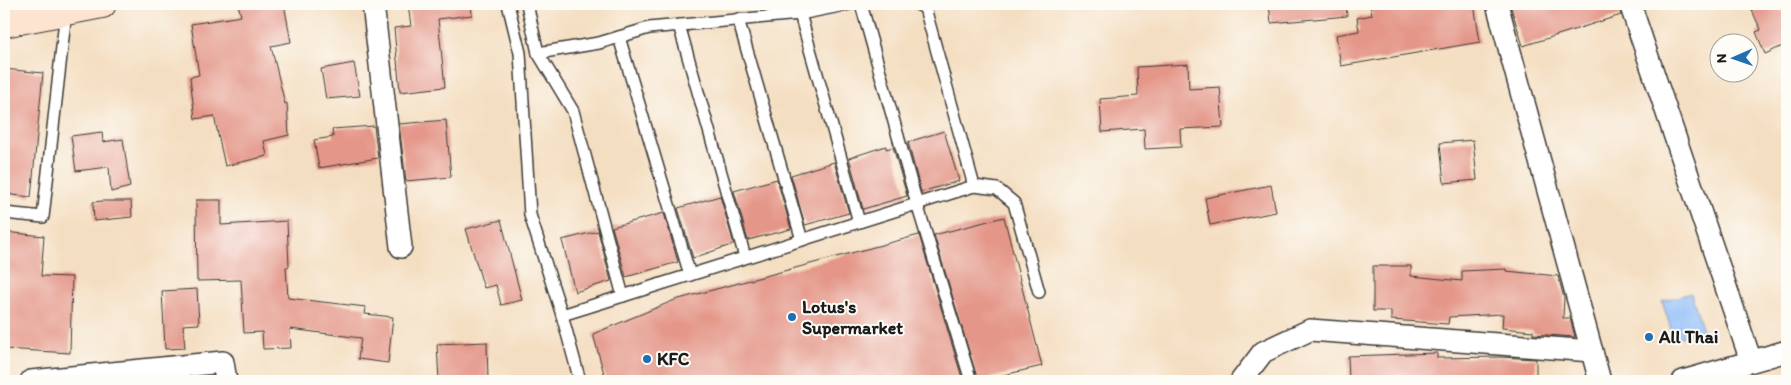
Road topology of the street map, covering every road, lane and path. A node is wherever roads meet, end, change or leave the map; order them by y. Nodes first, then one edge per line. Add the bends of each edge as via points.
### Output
1 (96, 4) edge
2 (373, 4) edge
3 (508, 4) edge
4 (527, 4) edge
5 (850, 4) edge
6 (861, 4) edge
7 (917, 4) edge
8 (1497, 4) edge
9 (1630, 4) edge
10 (66, 11) junction
11 (800, 14) junction
12 (738, 19) junction
13 (4, 23) edge
14 (679, 25) junction
15 (619, 36) junction
16 (538, 53) junction
17 (974, 186) junction
18 (917, 204) junction
19 (4, 213) edge
20 (859, 222) junction
21 (802, 240) junction
22 (401, 247) dead end
23 (745, 257) junction
24 (690, 275) junction
25 (1039, 292) dead end
26 (623, 296) junction
27 (562, 315) junction
28 (1592, 351) junction
29 (1787, 351) edge
30 (1751, 361) junction
31 (31, 381) edge
32 (226, 381) edge
33 (580, 381) edge
34 (971, 381) edge
35 (1241, 381) edge
36 (1600, 381) edge
37 (1683, 381) edge

1 - 10 main road
2 - 22 street
3 - 27 lane via 520,53 530,215
4 - 16 lane
5 - 11 lane
6 - 18 lane
7 - 17 lane via 925,8
8 - 28 street
9 - 30 street
10 - 13 main road
10 - 19 lane via 43,217
11 - 12 lane
11 - 20 lane
12 - 14 lane
12 - 21 lane
14 - 15 lane
14 - 23 lane
15 - 16 lane
15 - 24 lane
16 - 26 lane via 573,111
17 - 18 lane
17 - 25 lane via 996,189 1014,203
18 - 20 lane
18 - 34 lane
20 - 21 lane
21 - 23 lane
23 - 24 lane
24 - 26 lane
26 - 27 lane
27 - 33 lane
28 - 35 street via 1310,330 1263,352
28 - 36 street
29 - 30 street
30 - 37 street
31 - 32 street via 222,362

